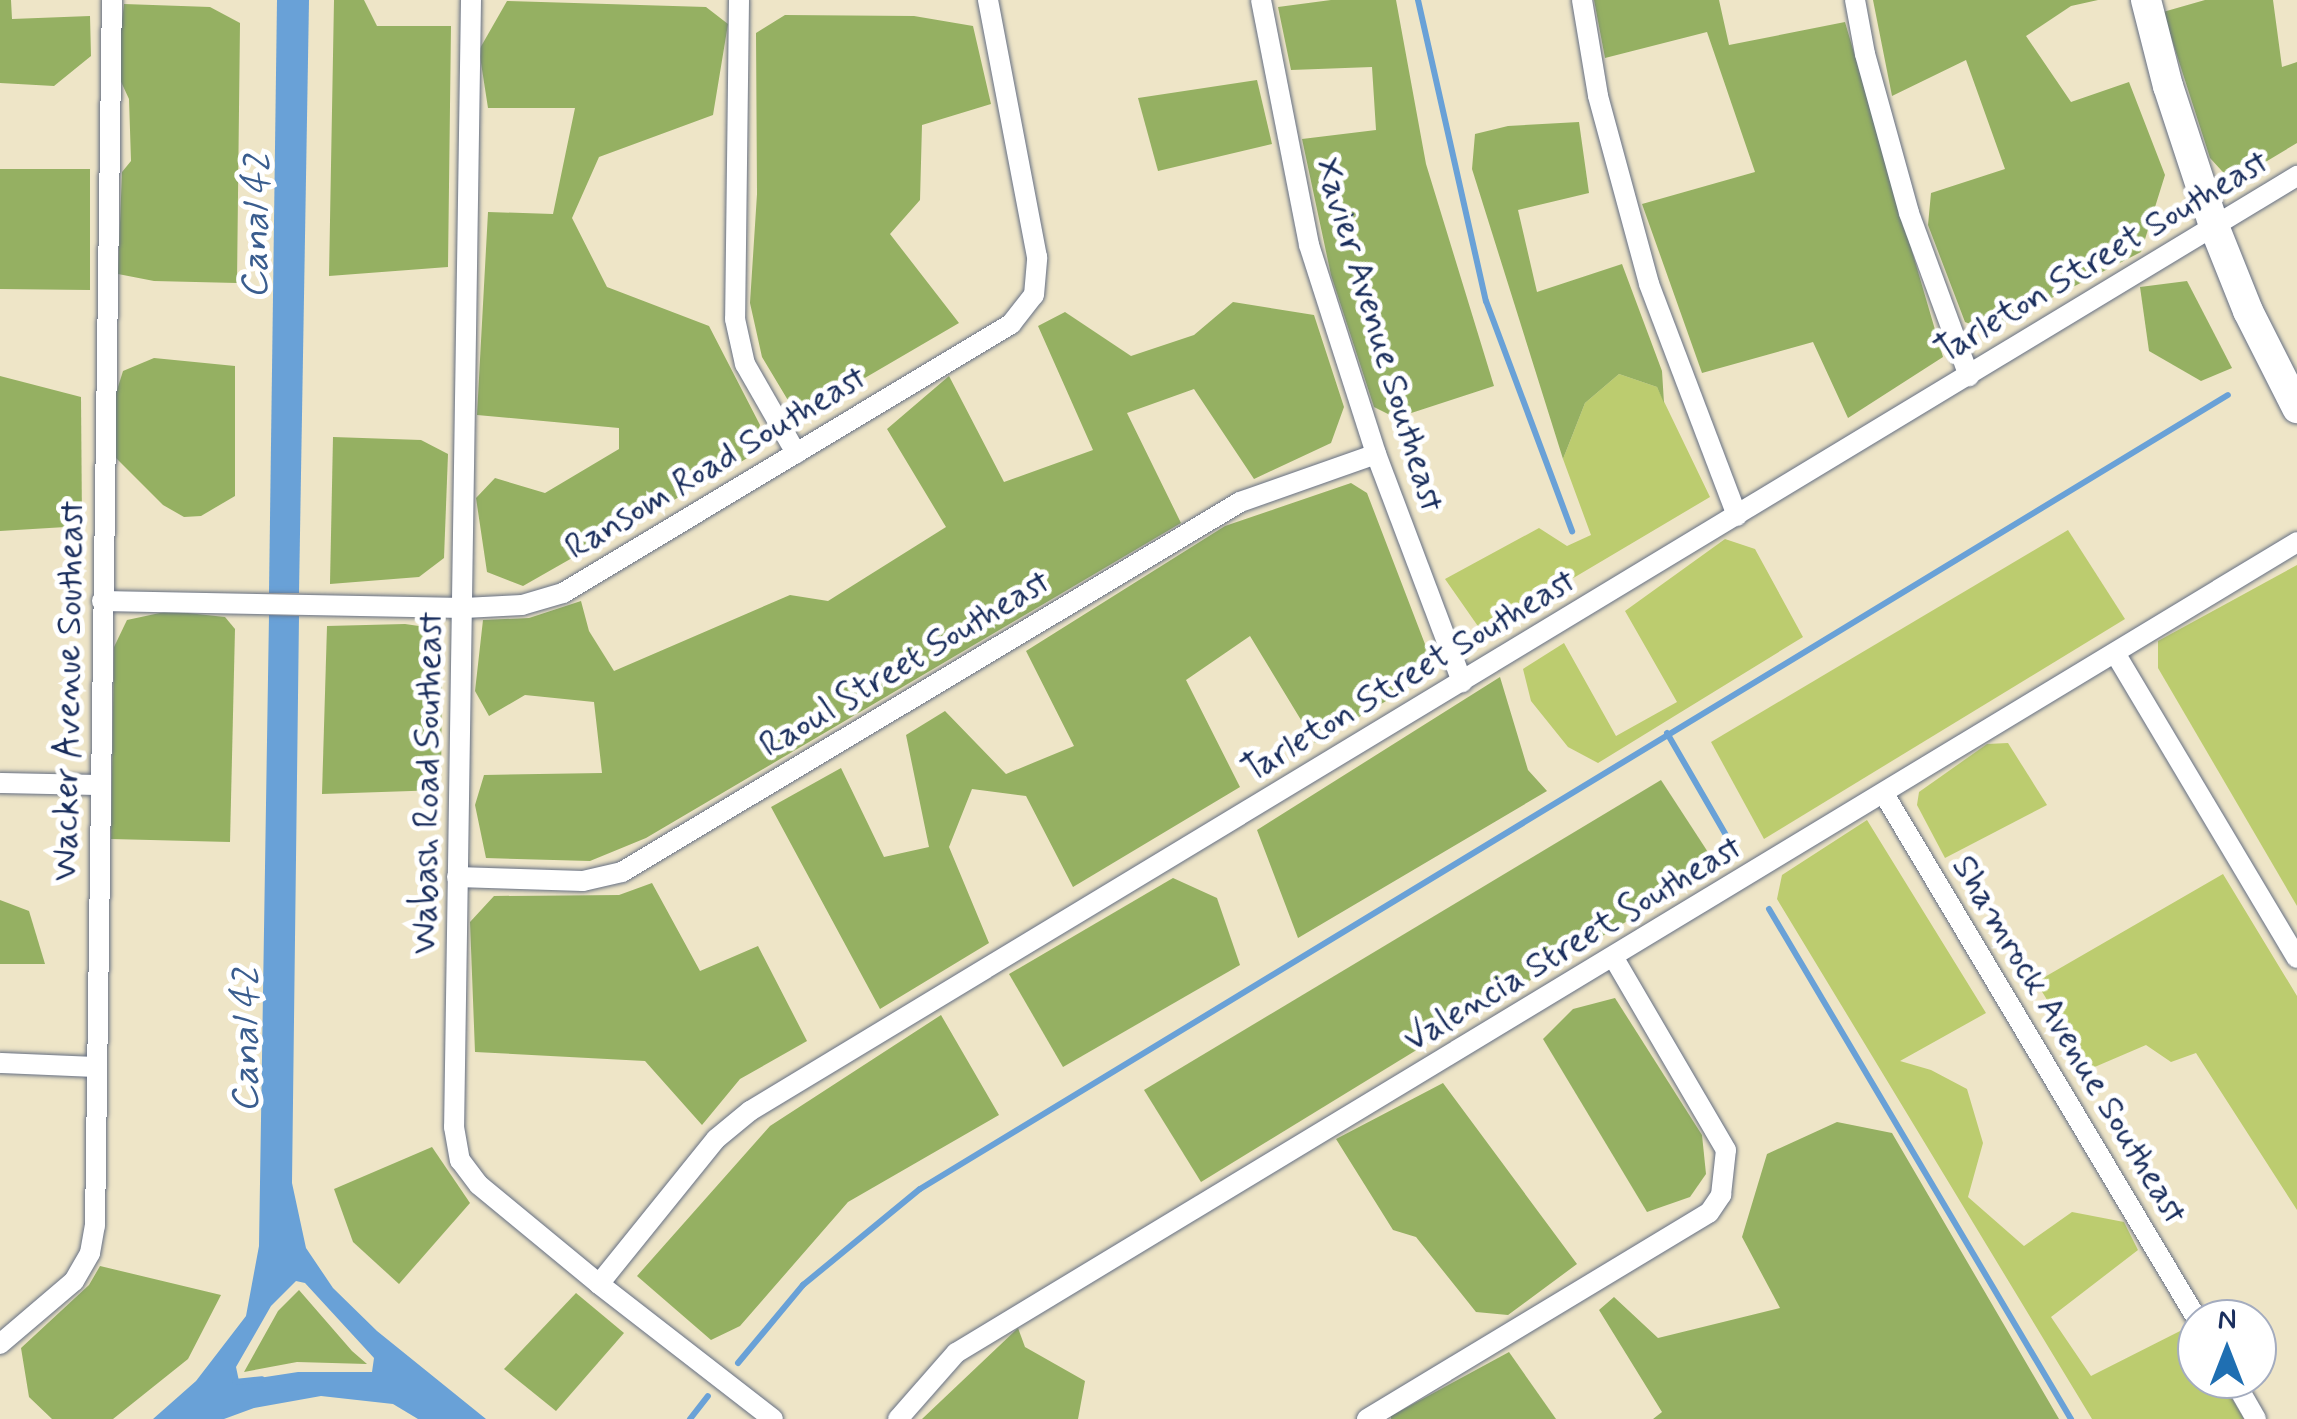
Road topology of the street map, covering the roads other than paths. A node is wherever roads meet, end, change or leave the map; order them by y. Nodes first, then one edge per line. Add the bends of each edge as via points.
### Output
1 (112, 0) edge
2 (472, 0) edge
3 (740, 0) edge
4 (988, 0) edge
5 (1261, 0) edge
6 (1582, 0) edge
7 (1856, 0) edge
8 (2146, 0) edge
9 (2297, 176) edge
10 (2214, 226) junction
11 (1970, 376) junction
12 (2297, 408) edge
13 (796, 453) junction
14 (1376, 454) junction
15 (1737, 516) junction
16 (2297, 542) edge
17 (102, 601) junction
18 (464, 608) junction
19 (2115, 653) junction
20 (1462, 682) junction
21 (0, 783) edge
22 (100, 785) junction
23 (1884, 794) junction
24 (457, 877) junction
25 (1614, 958) junction
26 (2297, 958) edge
27 (0, 1064) edge
28 (97, 1067) junction
29 (599, 1284) junction
30 (2185, 1299) edge
31 (0, 1344) edge
32 (773, 1419) edge
33 (898, 1419) edge
34 (1366, 1419) edge

1 - 17 street, Wacker Avenue Southeast
2 - 18 street, Wabash Road Southeast
3 - 13 street via 736,319 745,364
4 - 13 street, Ransom Road Southeast via 1037,256 1034,295 1011,324
5 - 14 street, Xavier Avenue Southeast via 1309,245
6 - 15 street via 1598,96 1649,284
7 - 11 street via 1909,213
8 - 10 street
9 - 10 street, Tarleton Street Southeast
10 - 11 street, Tarleton Street Southeast
10 - 12 street
11 - 15 street, Tarleton Street Southeast
13 - 18 street, Ransom Road Southeast via 563,593 522,605
14 - 20 street, Xavier Avenue Southeast
14 - 24 street, Raoul Street Southeast via 1240,502 622,872 583,880
15 - 20 street, Tarleton Street Southeast
16 - 19 street, Valencia Street Southeast
17 - 18 street, Ransom Road Southeast
17 - 22 street, Wacker Avenue Southeast
18 - 24 street, Wabash Road Southeast
19 - 23 street, Valencia Street Southeast
19 - 26 street
20 - 29 street, Tarleton Street Southeast via 750,1111 716,1139
21 - 22 street
22 - 28 street, Wacker Avenue Southeast
23 - 25 street, Valencia Street Southeast
23 - 30 street, Shamrock Avenue Southeast
24 - 29 street, Wabash Road Southeast via 454,1128 460,1160 478,1185
25 - 33 street, Valencia Street Southeast via 956,1353
25 - 34 street via 1726,1150 1721,1195 1709,1214
27 - 28 street
28 - 31 street, Wacker Avenue Southeast via 90,1253 74,1281
29 - 32 street, Wabash Road Southeast

